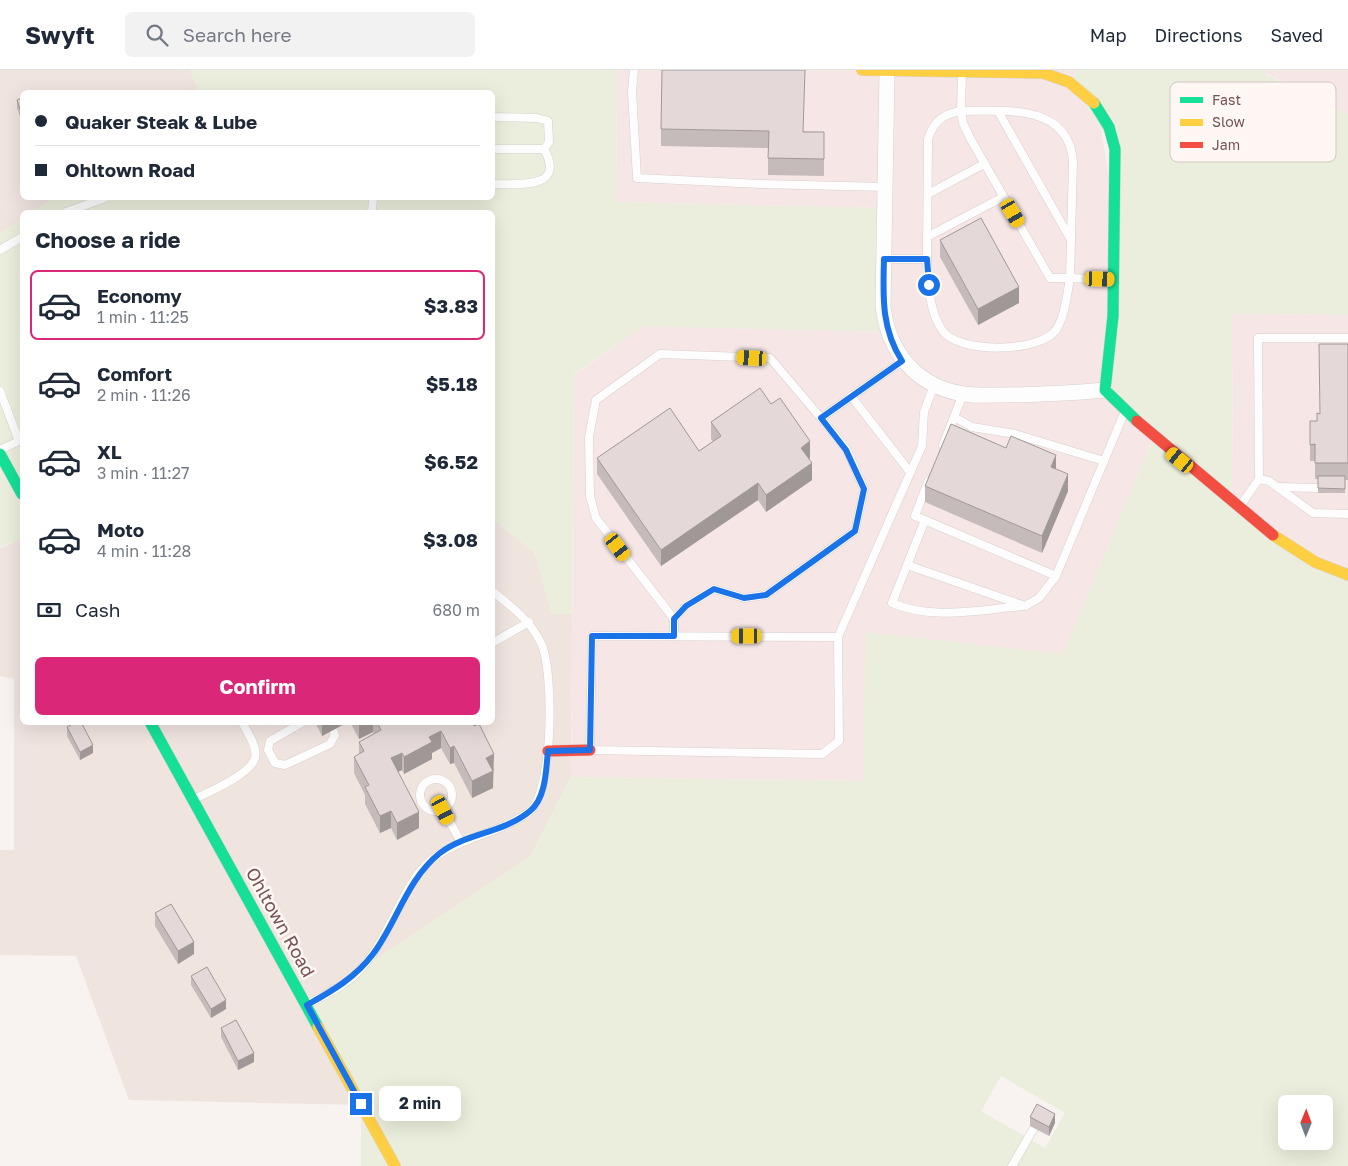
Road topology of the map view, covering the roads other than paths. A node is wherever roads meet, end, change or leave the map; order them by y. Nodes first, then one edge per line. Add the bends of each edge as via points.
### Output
1 (634, 70) edge
2 (862, 70) edge
3 (894, 70) edge
4 (962, 71) edge
5 (1048, 72) edge
6 (961, 111) junction
7 (998, 111) junction
8 (495, 117) edge
9 (495, 149) edge
10 (544, 149) junction
11 (984, 164) junction
12 (495, 184) edge
13 (885, 187) junction
14 (928, 194) junction
15 (1004, 197) junction
16 (99, 200) edge
17 (72, 210) edge
18 (927, 237) junction
19 (20, 238) edge
20 (1071, 240) junction
21 (0, 250) edge
22 (884, 259) junction
23 (927, 259) junction
24 (1070, 278) junction
25 (1114, 280) junction
26 (1348, 338) edge
27 (902, 361) junction
28 (934, 385) junction
29 (0, 390) edge
30 (1105, 390) junction
31 (963, 394) junction
32 (851, 396) junction
33 (1125, 411) junction
34 (954, 417) junction
35 (821, 418) junction
36 (20, 439) edge
37 (20, 441) edge
38 (0, 450) edge
39 (940, 453) edge
40 (0, 454) edge
41 (1104, 461) junction
42 (932, 471) edge
43 (910, 472) junction
44 (1258, 479) junction
45 (1278, 487) junction
46 (1318, 488) edge
47 (20, 490) edge
48 (1239, 507) junction
49 (1348, 514) edge
50 (926, 520) junction
51 (908, 566) junction
52 (1348, 575) edge
53 (1056, 576) junction
54 (495, 594) edge
55 (1025, 606) junction
56 (674, 619) junction
57 (529, 622) junction
58 (674, 636) junction
59 (838, 637) junction
60 (495, 641) edge
61 (152, 725) edge
62 (244, 725) edge
63 (298, 725) edge
64 (331, 725) edge
65 (268, 750) junction
66 (590, 750) junction
67 (548, 751) junction
68 (256, 756) junction
69 (193, 800) junction
70 (443, 810) junction
71 (461, 842) junction
72 (307, 1005) junction
73 (1034, 1128) edge
74 (395, 1166) edge
75 (1012, 1166) edge

1 - 13 lane via 632,91 637,178
2 - 3 street
3 - 4 street
3 - 13 street
4 - 5 street
4 - 6 lane
5 - 25 street via 1082,91 1097,106 1110,127 1116,160
6 - 7 lane
6 - 11 lane via 963,123
6 - 14 lane via 949,113 932,127 928,139
7 - 20 lane
7 - 20 lane via 1041,116 1056,125 1067,138 1073,161
8 - 10 lane via 548,121 549,142
9 - 10 lane
10 - 12 lane via 550,166 540,182
11 - 14 lane
11 - 15 lane
13 - 22 street
14 - 18 lane
15 - 18 lane
15 - 24 lane via 1050,278
16 - 17 lane
18 - 23 lane
19 - 21 lane
20 - 24 lane
22 - 23 lane
22 - 27 street via 884,320
23 - 24 lane via 935,318 943,332 957,342 975,346 1003,347 1046,338 1061,320
24 - 25 lane
25 - 30 street via 1114,316
26 - 44 lane via 1258,338
27 - 28 street
27 - 32 lane
28 - 31 street
28 - 43 lane via 924,412 922,446
29 - 36 lane
30 - 31 street via 1029,395
30 - 33 street
31 - 34 lane
32 - 35 lane
32 - 43 lane
33 - 41 lane
33 - 48 street via 1153,438
34 - 39 lane
34 - 41 lane via 972,427 1015,434
35 - 56 lane via 846,450 864,489 855,531 766,595 744,598 714,589 686,606
35 - 56 lane via 770,358 660,354 596,400 589,437 590,496 596,518
37 - 38 lane
40 - 47 street
41 - 53 lane
42 - 50 lane via 915,516
43 - 59 lane
44 - 45 lane
44 - 48 lane
45 - 46 lane
45 - 49 lane via 1313,513
48 - 52 street via 1298,554
50 - 51 lane
50 - 53 lane
51 - 55 lane
51 - 55 lane via 892,604 910,611 948,612
53 - 55 lane via 1040,598
54 - 57 lane
56 - 58 lane
57 - 60 lane
57 - 67 lane via 542,644 550,724
58 - 59 lane
58 - 66 lane via 592,636
59 - 66 lane via 839,741 822,754
61 - 69 street, Ohltown Road
62 - 68 lane
63 - 65 lane via 270,741
64 - 65 lane via 335,735 330,744 285,765 276,762
65 - 68 lane
66 - 67 street
67 - 71 lane via 541,795 530,811 504,826
68 - 69 lane via 251,768
69 - 72 street, Ohltown Road
70 - 70 lane via 452,799 450,786 440,780 427,782 420,792 423,804 433,811
70 - 71 lane
71 - 72 lane via 441,852 420,872 374,953 355,975
72 - 74 street, Ohltown Road
73 - 75 lane

